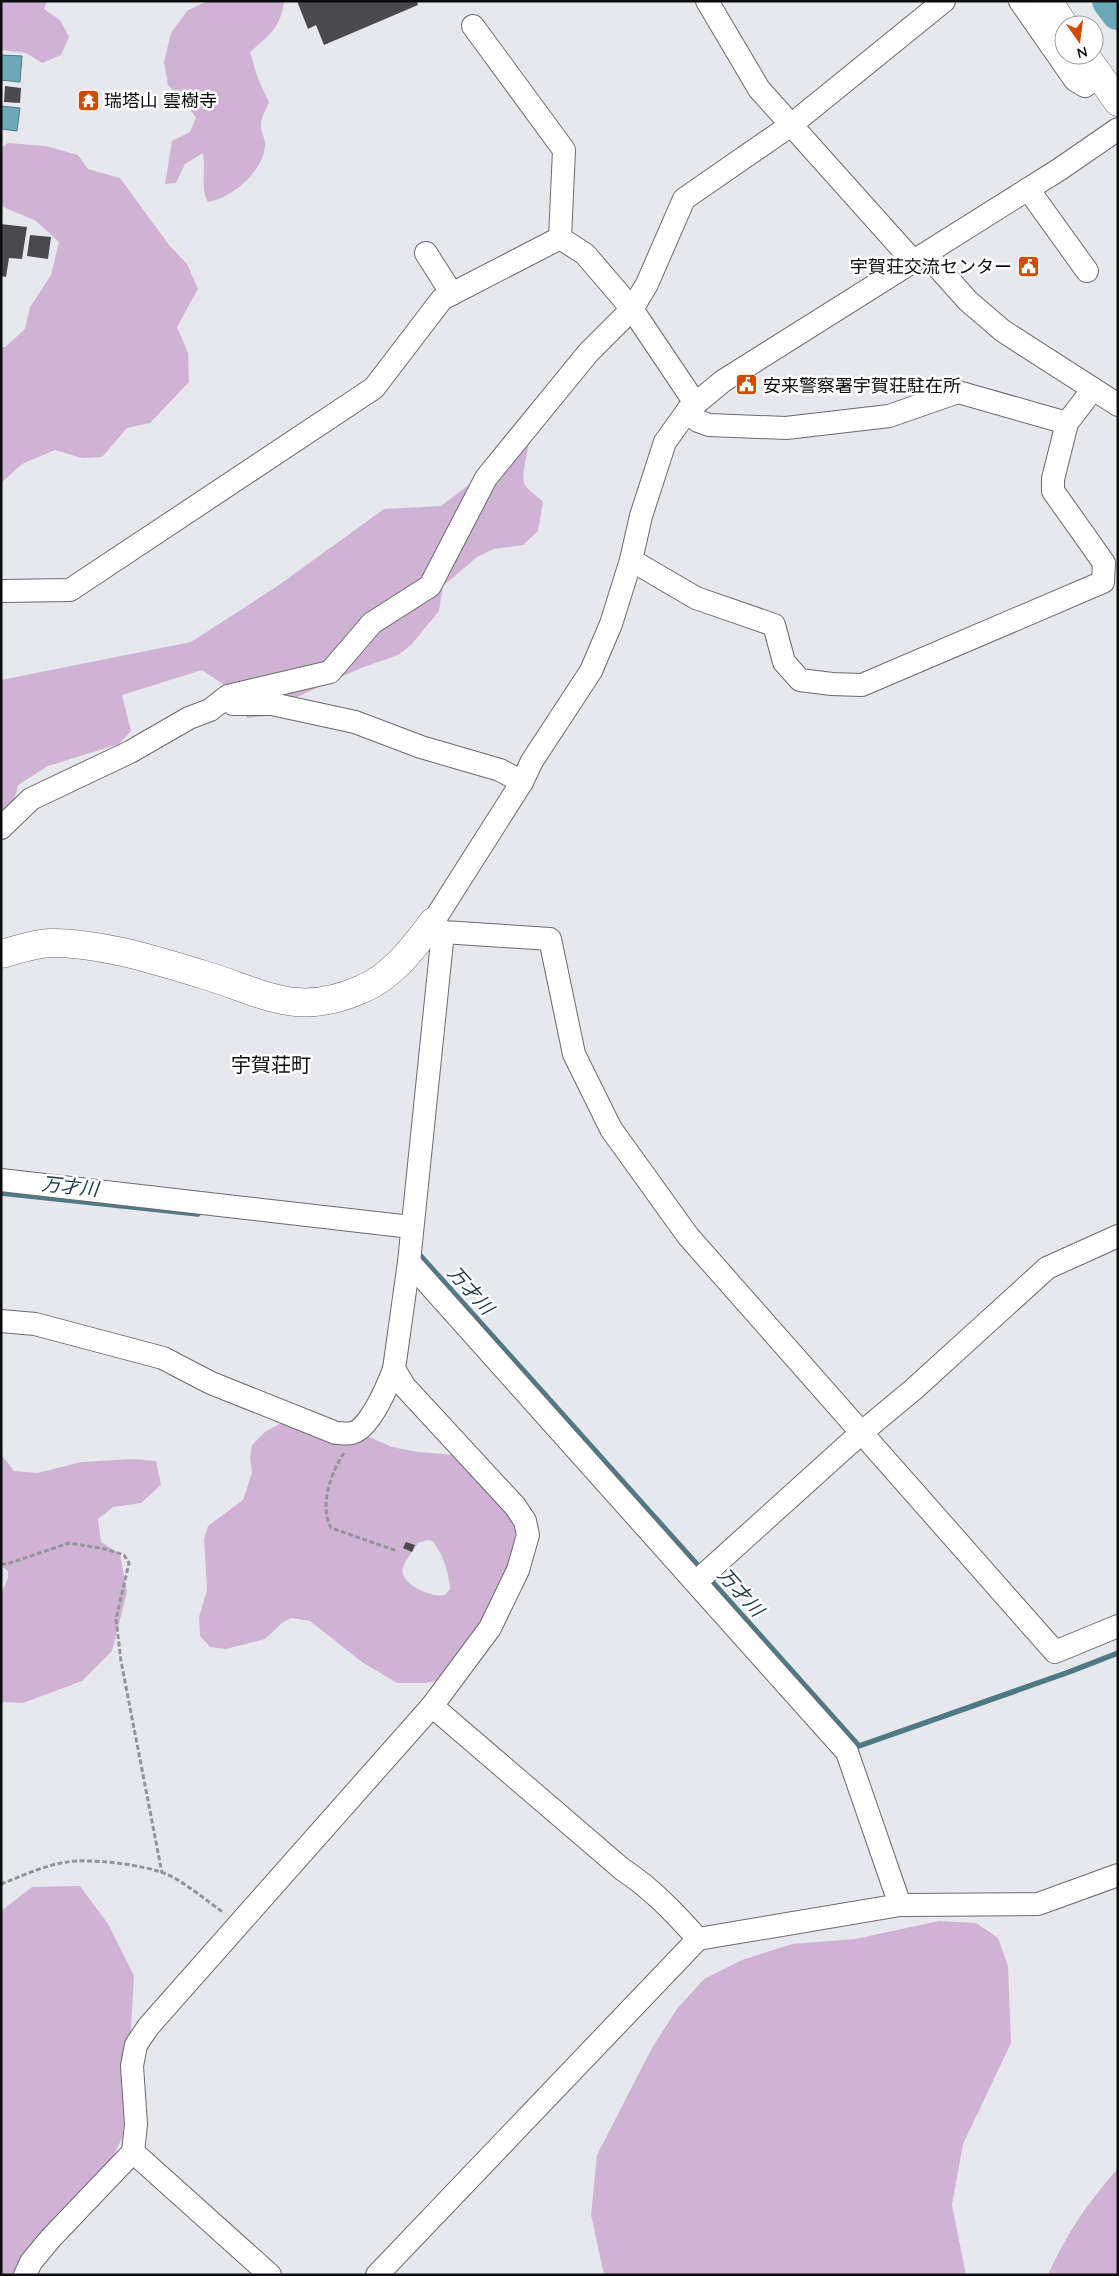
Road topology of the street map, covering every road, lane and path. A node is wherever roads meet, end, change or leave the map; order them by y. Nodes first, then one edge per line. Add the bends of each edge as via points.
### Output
1 (707, 1) edge
2 (944, 1) edge
3 (1020, 1) edge
4 (1048, 1) edge
5 (1057, 15) edge
6 (473, 26) dead end
7 (1054, 50) edge
8 (1065, 65) edge
9 (1092, 65) edge
10 (1118, 102) edge
11 (790, 124) junction
12 (1118, 129) edge
13 (1028, 189) junction
14 (560, 238) junction
15 (426, 253) dead end
16 (919, 257) junction
17 (1087, 271) dead end
18 (452, 294) junction
19 (632, 309) junction
20 (1092, 389) junction
21 (1118, 405) edge
22 (692, 407) junction
23 (1067, 423) junction
24 (631, 560) junction
25 (1, 591) edge
26 (210, 710) junction
27 (522, 782) junction
28 (1, 828) edge
29 (438, 927) junction
30 (1, 954) edge
31 (1, 1180) edge
32 (411, 1227) junction
33 (1118, 1236) edge
34 (409, 1262) junction
35 (1, 1321) edge
36 (394, 1369) junction
37 (354, 1433) junction
38 (861, 1433) junction
39 (397, 1551) dead end
40 (1, 1564) edge
41 (703, 1576) junction
42 (1118, 1626) edge
43 (432, 1706) junction
44 (162, 1873) junction
45 (1118, 1875) edge
46 (1, 1884) edge
47 (900, 1905) junction
48 (239, 1923) junction
49 (698, 1939) junction
50 (132, 2152) junction
51 (25, 2275) edge
52 (270, 2275) edge
53 (377, 2275) edge

1 - 11 street via 759,89
2 - 11 street
3 - 7 street
4 - 5 street
6 - 14 street via 564,150
8 - 9 street via 1075,80 1085,86
9 - 10 street
11 - 16 street
11 - 19 street via 684,199 647,284
12 - 13 street
13 - 16 street
13 - 17 street
14 - 18 street
14 - 19 street via 585,254
15 - 18 street
16 - 20 street via 1003,331
16 - 22 street via 723,381
18 - 25 street via 442,300 374,388 70,590
19 - 22 street
19 - 26 street via 588,353 486,478 430,586 372,623 330,672 228,696
20 - 21 street
20 - 23 street
22 - 23 street via 698,421 709,425 786,428 889,416 958,392
22 - 24 street via 665,442 641,516
23 - 24 street via 1053,491 1104,563 1103,582 862,685 800,680 784,662 774,625 696,598
24 - 27 street via 611,624 591,671 532,761
26 - 27 street via 225,705 272,704 355,722 421,747 500,770
26 - 28 street via 31,799
27 - 29 street
29 - 30 street via 398,965 363,989 310,1002 281,1001 203,974 94,946 48,943
29 - 32 street
29 - 38 street via 550,939 574,1054 611,1129 688,1236
31 - 32 street
32 - 34 street
33 - 38 street via 1046,1268
34 - 36 street
34 - 41 street
35 - 37 street via 35,1324 164,1358 211,1383 336,1433
36 - 37 street via 371,1415
36 - 43 street via 405,1387 515,1506 528,1530 518,1570 490,1628
37 - 39 path via 355,1437 338,1462 326,1505 326,1518 331,1528
38 - 41 street
38 - 42 street via 1055,1652
40 - 44 path via 69,1543 124,1555 129,1563 116,1619 121,1661
41 - 47 street via 847,1752
43 - 48 street
43 - 49 street via 622,1869 646,1885
44 - 46 path via 113,1864 68,1862
44 - 48 path
45 - 47 street via 1038,1904
47 - 49 street
48 - 50 street via 136,2045 132,2066 136,2124
49 - 53 street
50 - 51 street via 51,2238 31,2262
50 - 52 street

